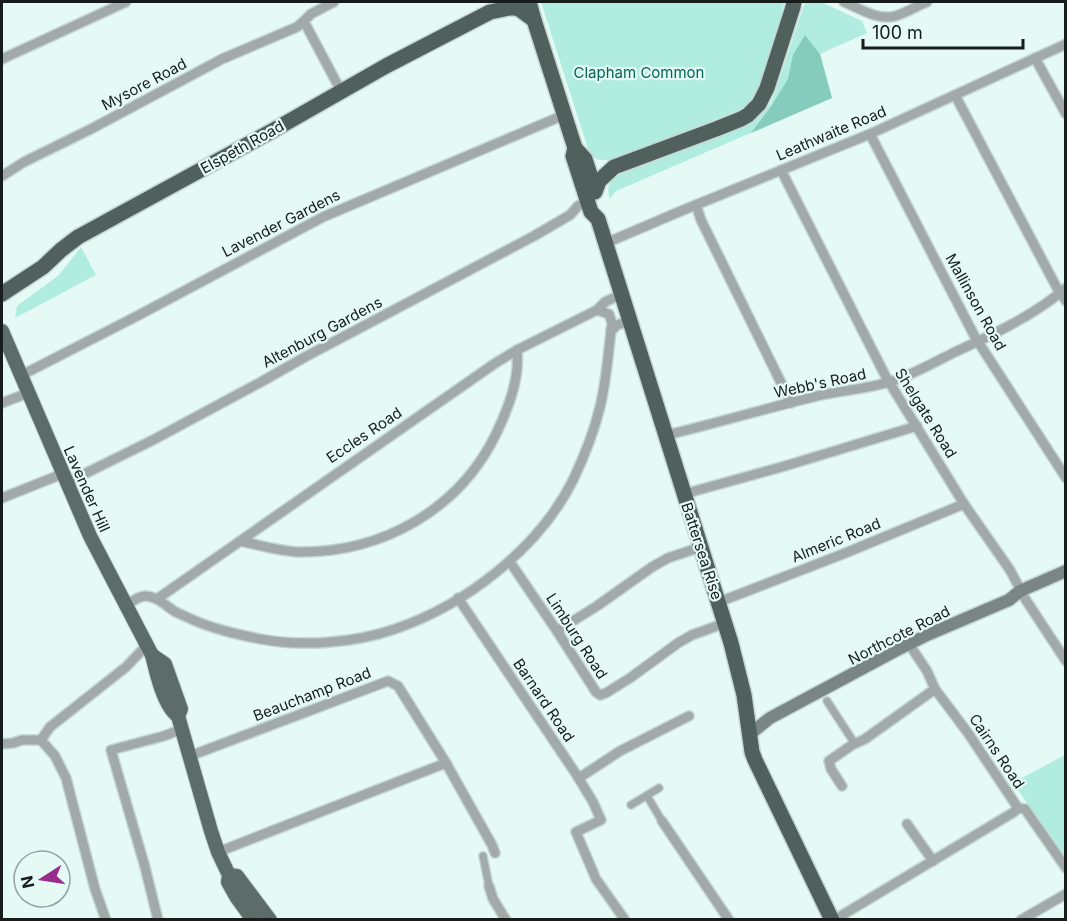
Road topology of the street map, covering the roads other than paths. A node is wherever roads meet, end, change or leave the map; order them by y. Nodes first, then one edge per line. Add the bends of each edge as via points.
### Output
1 (126, 2) edge
2 (334, 2) edge
3 (529, 2) edge
4 (794, 2) edge
5 (844, 2) edge
6 (927, 2) edge
7 (495, 7) edge
8 (534, 20) junction
9 (303, 22) junction
10 (1065, 44) edge
11 (1035, 58) junction
12 (2, 59) edge
13 (341, 91) junction
14 (955, 95) junction
15 (1065, 114) edge
16 (564, 115) junction
17 (870, 134) junction
18 (579, 163) junction
19 (614, 166) junction
20 (782, 170) junction
21 (2, 176) edge
22 (591, 197) junction
23 (696, 205) junction
24 (606, 243) junction
25 (2, 294) edge
26 (622, 294) junction
27 (1064, 294) edge
28 (597, 310) junction
29 (631, 320) junction
30 (2, 331) edge
31 (611, 331) junction
32 (978, 341) junction
33 (517, 350) junction
34 (20, 376) junction
35 (889, 382) junction
36 (28, 393) junction
37 (2, 403) edge
38 (791, 403) junction
39 (917, 426) junction
40 (667, 435) junction
41 (1065, 478) edge
42 (64, 479) junction
43 (684, 494) junction
44 (5, 497) edge
45 (964, 504) junction
46 (240, 541) junction
47 (701, 547) junction
48 (510, 562) junction
49 (1065, 571) edge
50 (1020, 591) junction
51 (458, 598) junction
52 (157, 599) junction
53 (719, 602) junction
54 (126, 606) junction
55 (725, 623) junction
56 (557, 631) junction
57 (909, 644) junction
58 (150, 650) junction
59 (1065, 661) edge
60 (935, 690) junction
61 (827, 701) dead end
62 (689, 716) dead end
63 (180, 723) junction
64 (750, 734) junction
65 (41, 740) junction
66 (2, 744) edge
67 (855, 744) junction
68 (190, 756) junction
69 (446, 763) junction
70 (579, 778) junction
71 (842, 786) dead end
72 (659, 788) dead end
73 (647, 796) junction
74 (631, 805) dead end
75 (1018, 808) junction
76 (662, 820) joint
77 (908, 824) dead end
78 (218, 852) junction
79 (495, 853) dead end
80 (483, 856) dead end
81 (933, 861) junction
82 (1065, 868) edge
83 (489, 886) joint
84 (1065, 894) edge
85 (249, 914) edge
86 (106, 920) edge
87 (158, 920) edge
88 (270, 920) edge
89 (507, 920) edge
90 (625, 920) edge
91 (729, 920) edge
92 (833, 920) edge
93 (1021, 920) edge

1 - 12 street
2 - 9 street, Mysore Road
3 - 8 highway, Battersea Rise
4 - 19 highway via 767,88 748,115
5 - 6 street via 887,17
7 - 8 highway, Elspeth Road via 519,9
7 - 13 highway, Elspeth Road
8 - 16 highway, Battersea Rise
9 - 13 street
9 - 21 street, Mysore Road via 222,59
10 - 11 street, Leathwaite Road
11 - 14 street, Leathwaite Road
11 - 15 street
13 - 25 highway, Elspeth Road via 86,233
14 - 17 street, Leathwaite Road
14 - 27 street
16 - 18 highway, Battersea Rise
16 - 34 street, Lavender Gardens via 323,217
17 - 20 street, Leathwaite Road
17 - 32 street, Mallinson Road
18 - 19 highway
18 - 22 highway, Battersea Rise
19 - 22 highway via 599,181
20 - 23 street, Leathwaite Road
20 - 35 street, Shelgate Road
22 - 24 highway, Battersea Rise via 591,212 598,219
22 - 42 street, Altenburg Gardens via 534,236 153,440
23 - 24 street, Leathwaite Road
23 - 38 street
24 - 26 highway, Battersea Rise
26 - 28 street, Eccles Road
26 - 29 highway, Battersea Rise
27 - 32 street, Webb's Road
28 - 31 street via 609,314
28 - 33 street, Eccles Road
29 - 31 street
29 - 40 highway, Battersea Rise
30 - 34 main road, Lavender Hill
31 - 48 street via 600,406 579,468 543,526
32 - 35 street, Webb's Road
32 - 41 street, Mallinson Road
33 - 46 street, Eccles Road
33 - 46 street via 512,393 492,441 475,469 437,508 393,533 327,551 297,552
34 - 36 main road, Lavender Hill
35 - 38 street, Webb's Road
35 - 39 street, Shelgate Road
36 - 37 street
36 - 42 main road, Lavender Hill
38 - 40 street, Webb's Road
39 - 43 street
39 - 45 street, Shelgate Road
40 - 43 highway, Battersea Rise
42 - 44 street, Altenburg Gardens
42 - 54 main road, Lavender Hill
43 - 47 highway, Battersea Rise
45 - 50 street, Shelgate Road
45 - 53 street, Almeric Road
46 - 52 street, Eccles Road
47 - 53 highway, Battersea Rise
47 - 56 street via 652,567
48 - 51 street
48 - 56 street, Limburg Road
49 - 50 main road, Northcote Road
50 - 57 main road, Northcote Road via 1009,600
50 - 59 street, Shelgate Road
51 - 52 street via 383,633 296,643 212,627 175,612
51 - 70 street, Barnard Road
52 - 54 street via 143,596
53 - 55 highway, Battersea Rise
54 - 58 main road, Lavender Hill
55 - 56 street, Limburg Road via 678,643 600,695
55 - 64 highway, Battersea Rise via 737,662
57 - 60 street, Cairns Road
57 - 64 main road, Northcote Road via 770,718
58 - 63 main road, Lavender Hill via 171,712
58 - 65 street via 50,727
60 - 67 street
60 - 75 street, Cairns Road
61 - 67 street
62 - 70 street via 620,751
63 - 68 main road, Lavender Hill
63 - 87 street via 164,736 111,750
64 - 92 highway, Battersea Rise via 758,767
65 - 66 street
65 - 86 street via 66,778
67 - 71 street via 829,761
68 - 69 street, Beauchamp Road via 388,681 398,686
68 - 78 main road, Lavender Hill
69 - 78 street
69 - 79 street, Beauchamp Road
70 - 90 street, Barnard Road via 601,820 576,832 596,879
72 - 73 street
73 - 74 street
73 - 76 street
75 - 81 street
75 - 82 street, Cairns Road via 1025,809
76 - 91 street
77 - 81 street
78 - 85 main road, Lavender Hill via 229,875 228,882
80 - 83 street
81 - 92 street
83 - 89 street
84 - 93 street
85 - 88 main road, Lavender Hill

